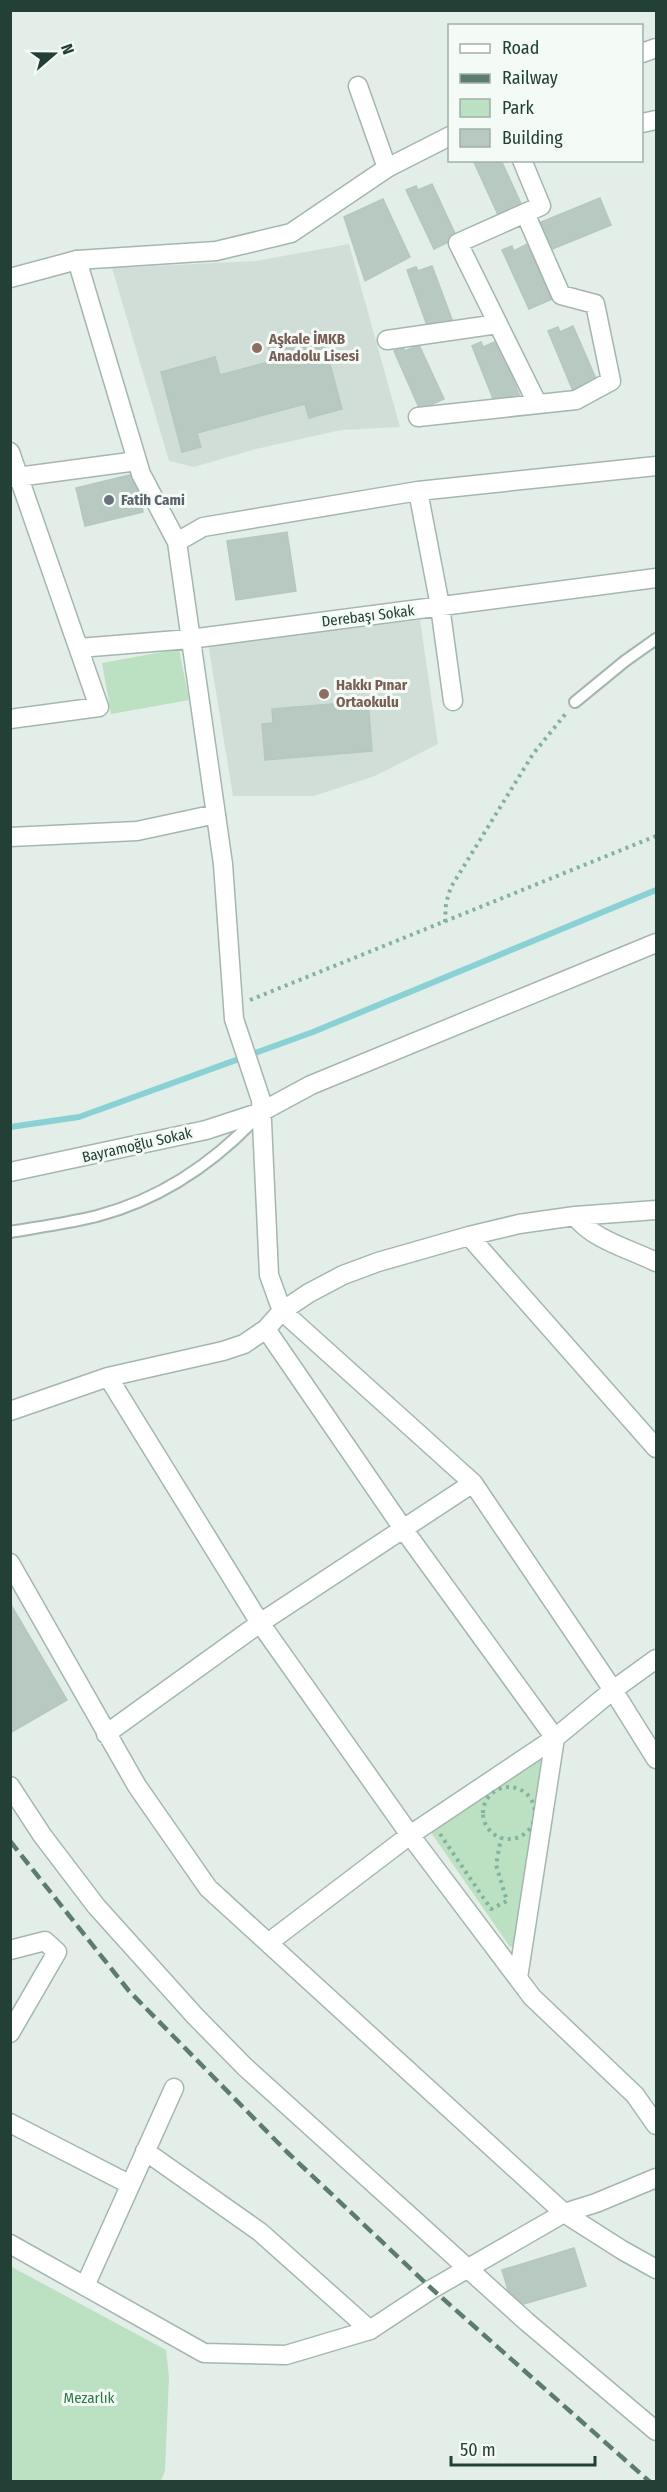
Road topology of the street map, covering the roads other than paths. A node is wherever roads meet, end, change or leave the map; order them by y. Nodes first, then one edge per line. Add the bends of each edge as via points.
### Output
1 (358, 86) dead end
2 (448, 137) edge
3 (523, 162) edge
4 (387, 168) junction
5 (525, 213) junction
6 (77, 260) junction
7 (10, 278) edge
8 (498, 324) junction
9 (387, 340) dead end
10 (537, 403) junction
11 (418, 417) dead end
12 (10, 452) edge
13 (137, 461) junction
14 (657, 466) edge
15 (15, 477) edge
16 (418, 490) junction
17 (177, 542) junction
18 (657, 578) edge
19 (440, 606) junction
20 (190, 639) junction
21 (657, 639) edge
22 (79, 648) junction
23 (453, 701) dead end
24 (575, 702) road end
25 (10, 719) edge
26 (216, 814) junction
27 (10, 837) edge
28 (657, 943) edge
29 (261, 1106) junction
30 (10, 1172) edge
31 (657, 1210) edge
32 (575, 1216) junction
33 (10, 1232) edge
34 (469, 1236) junction
35 (657, 1262) edge
36 (282, 1311) junction
37 (266, 1329) junction
38 (108, 1377) junction
39 (10, 1411) edge
40 (657, 1448) edge
41 (473, 1483) junction
42 (404, 1530) junction
43 (10, 1563) edge
44 (260, 1623) junction
45 (657, 1659) edge
46 (613, 1690) junction
47 (106, 1734) junction
48 (555, 1738) junction
49 (657, 1759) edge
50 (10, 1786) edge
51 (410, 1835) junction
52 (268, 1943) junction
53 (10, 1950) edge
54 (518, 1978) junction
55 (10, 2033) edge
56 (174, 2088) dead end
57 (10, 2123) edge
58 (657, 2125) edge
59 (145, 2151) junction
60 (657, 2178) edge
61 (129, 2184) junction
62 (564, 2213) junction
63 (10, 2244) edge
64 (469, 2268) junction
65 (657, 2269) edge
66 (85, 2286) junction
67 (370, 2330) junction
68 (657, 2431) edge

1 - 4 street
2 - 4 street
3 - 5 street via 541,206
4 - 6 street via 291,233 216,251
5 - 8 street via 459,243
5 - 10 street via 561,295 595,304 611,381 576,400
6 - 7 street
6 - 13 street
8 - 9 street
8 - 10 street
10 - 11 street
12 - 15 street
13 - 15 street
13 - 17 street
14 - 16 street
15 - 22 street
16 - 17 street via 203,527
16 - 19 street
17 - 20 street
18 - 19 street, Derebaşı Sokak
19 - 20 street, Derebaşı Sokak
19 - 23 street
20 - 22 street, Derebaşı Sokak
20 - 26 street
21 - 24 lane
22 - 25 street via 99,706
26 - 27 street via 137,831
26 - 29 street via 233,1013
28 - 29 street, Bayramoğlu Sokak
29 - 30 street, Bayramoğlu Sokak via 206,1130
29 - 33 lane via 213,1159 164,1190 96,1216
29 - 36 street via 269,1275
31 - 32 street
32 - 34 street
32 - 35 street via 597,1234
34 - 36 street via 342,1275
34 - 40 street
36 - 37 street
36 - 41 street
37 - 38 street via 244,1344 224,1351
37 - 42 street
38 - 39 street
38 - 44 street
41 - 42 street
41 - 46 street
42 - 44 street
42 - 48 street
43 - 47 street
44 - 47 street
44 - 51 street
45 - 46 street
46 - 48 street
46 - 49 street
47 - 52 street via 208,1888
48 - 51 street
48 - 54 street
50 - 64 street via 68,1871 195,2016 297,2115
51 - 52 street
51 - 54 street
52 - 62 street
53 - 55 street via 45,1941 57,1952
54 - 58 street via 532,1997 635,2095
56 - 59 street
57 - 61 street
59 - 61 street
59 - 67 street via 260,2232
60 - 62 street
61 - 66 street
62 - 64 street
62 - 65 street
63 - 66 street
64 - 67 street
64 - 68 street
66 - 67 street via 204,2353 286,2355

